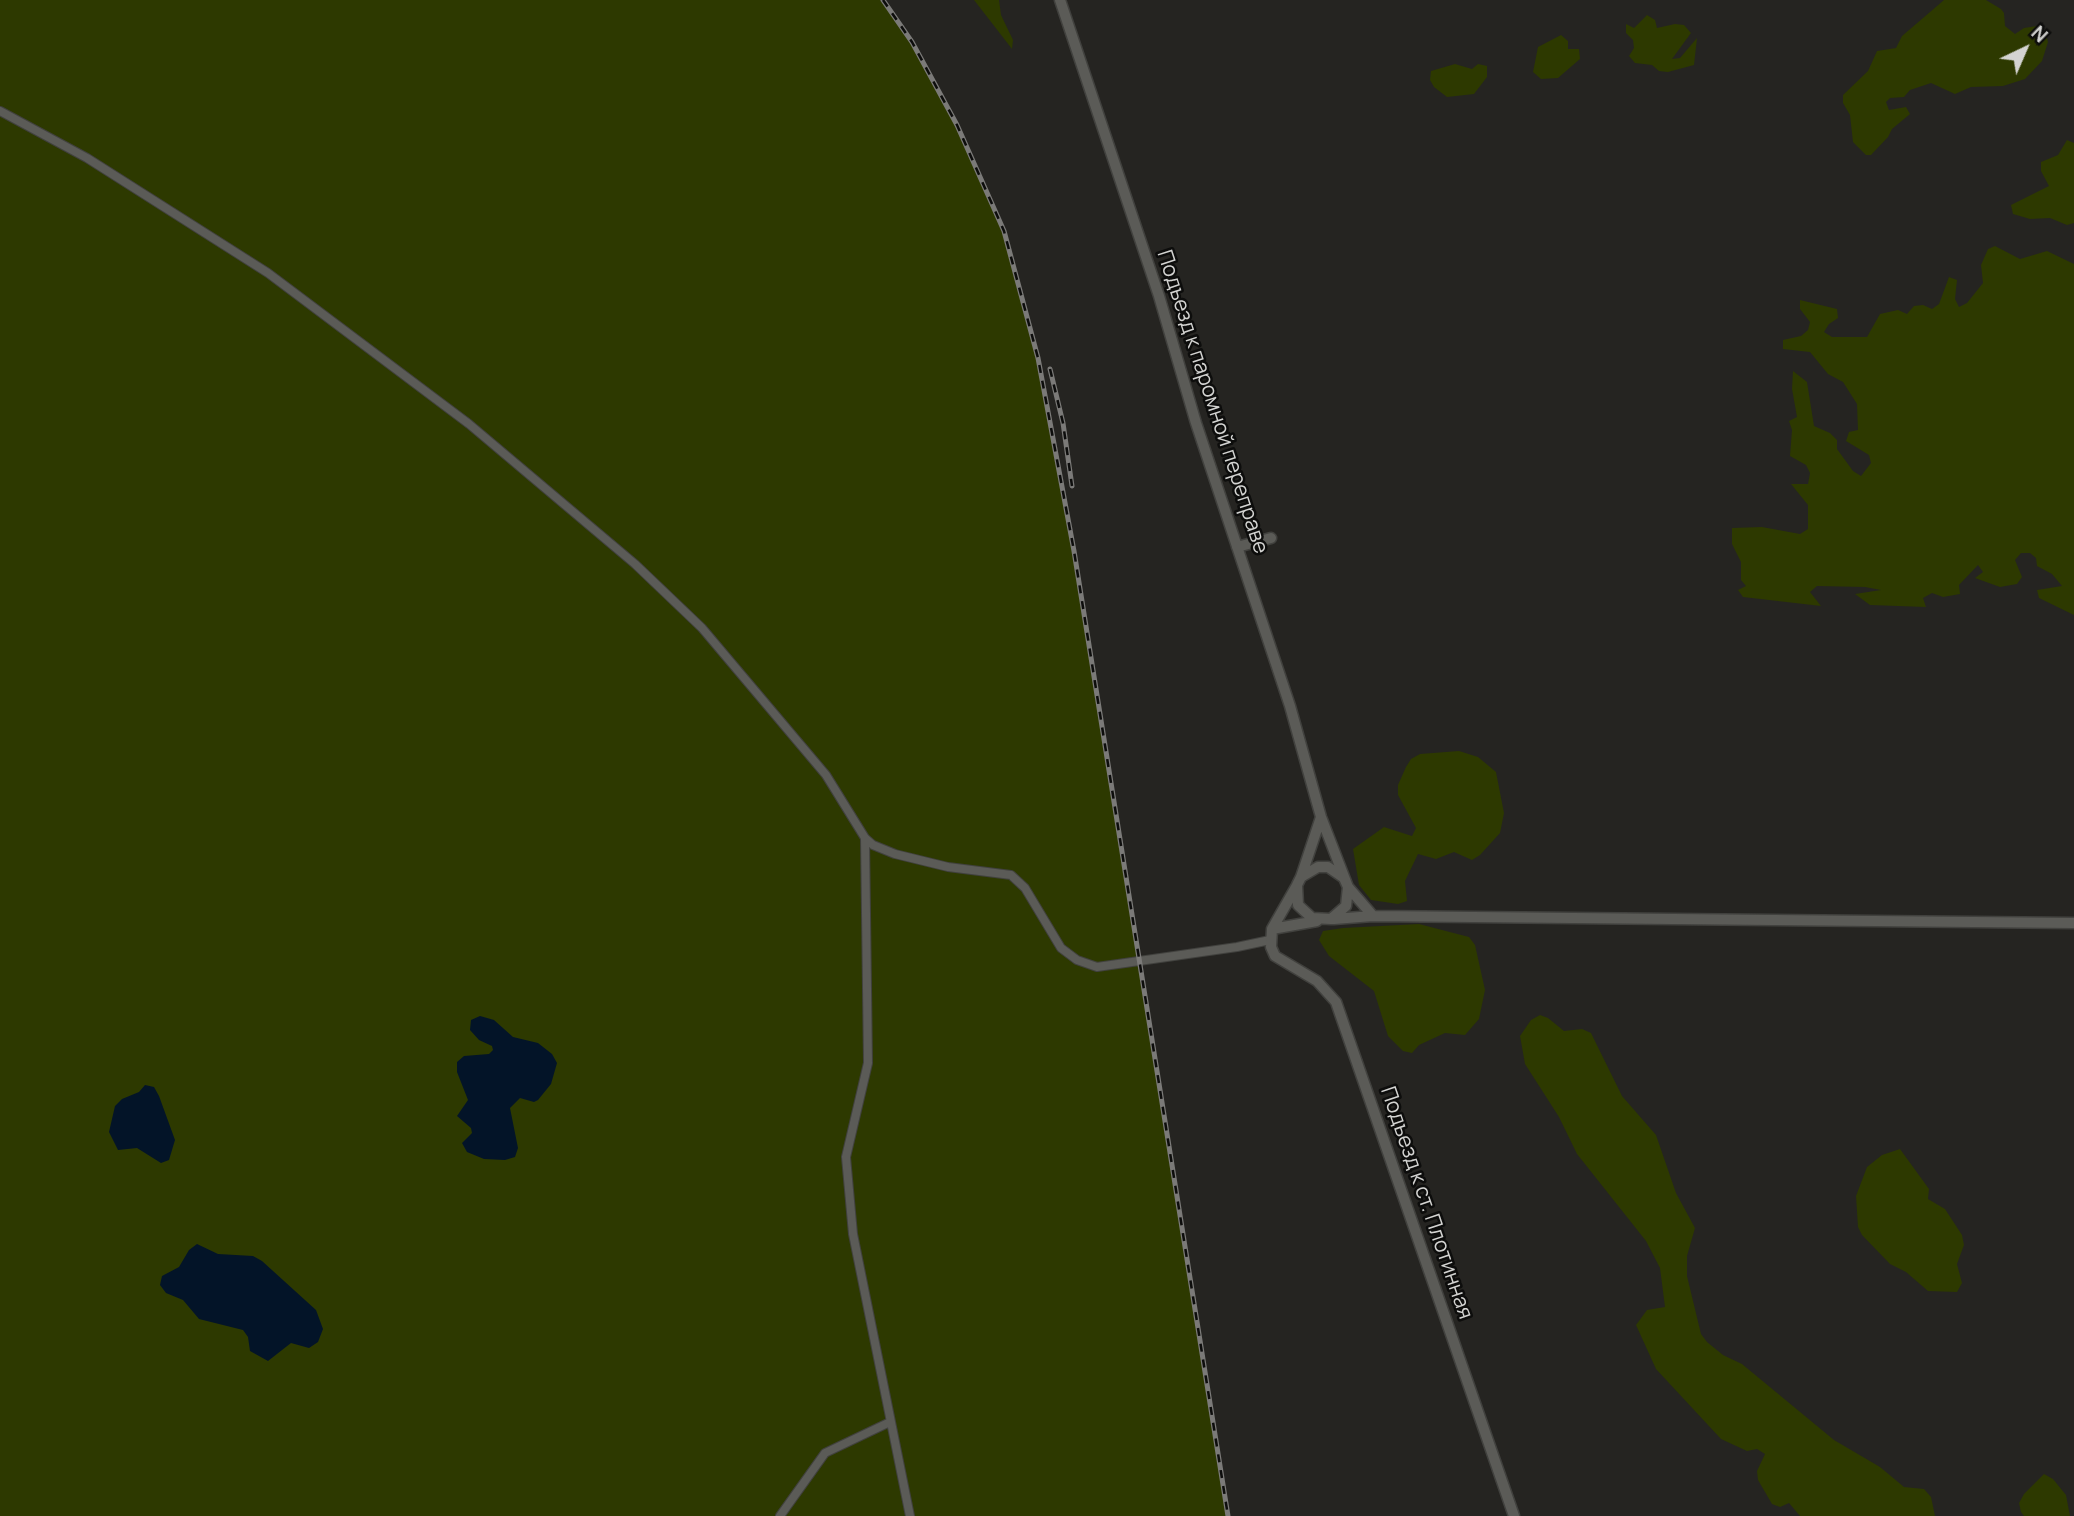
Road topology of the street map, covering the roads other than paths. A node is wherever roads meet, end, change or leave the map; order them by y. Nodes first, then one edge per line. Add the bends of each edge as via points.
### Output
1 (1060, 0) edge
2 (0, 111) edge
3 (1271, 538) dead end
4 (1237, 547) junction
5 (1321, 817) junction
6 (864, 838) junction
7 (1299, 881) junction
8 (1348, 887) junction
9 (1373, 916) junction
10 (1326, 920) junction
11 (2074, 923) edge
12 (1271, 934) junction
13 (891, 1422) junction
14 (780, 1516) edge
15 (910, 1516) edge
16 (1514, 1516) edge

1 - 4 street, Подъезд к паромной переправе
2 - 6 street via 87,158 268,274 469,424 635,564 702,628 826,775
3 - 4 street
4 - 5 street, Подъезд к паромной переправе
5 - 7 street
5 - 8 street, Подъезд к паромной переправе
6 - 12 street via 895,854 1011,875 1025,888 1061,948 1097,967 1237,947
6 - 13 street via 868,1063 846,1157 853,1234
7 - 8 street via 1318,867 1328,867 1337,871
7 - 10 street via 1295,895 1303,913
7 - 12 street
8 - 9 street
8 - 10 street via 1346,906
9 - 10 street
9 - 11 street
10 - 12 street
12 - 16 street, Подъезд к ст. Плотинная via 1275,956 1317,981 1336,1002
13 - 14 street via 825,1452
13 - 15 street

